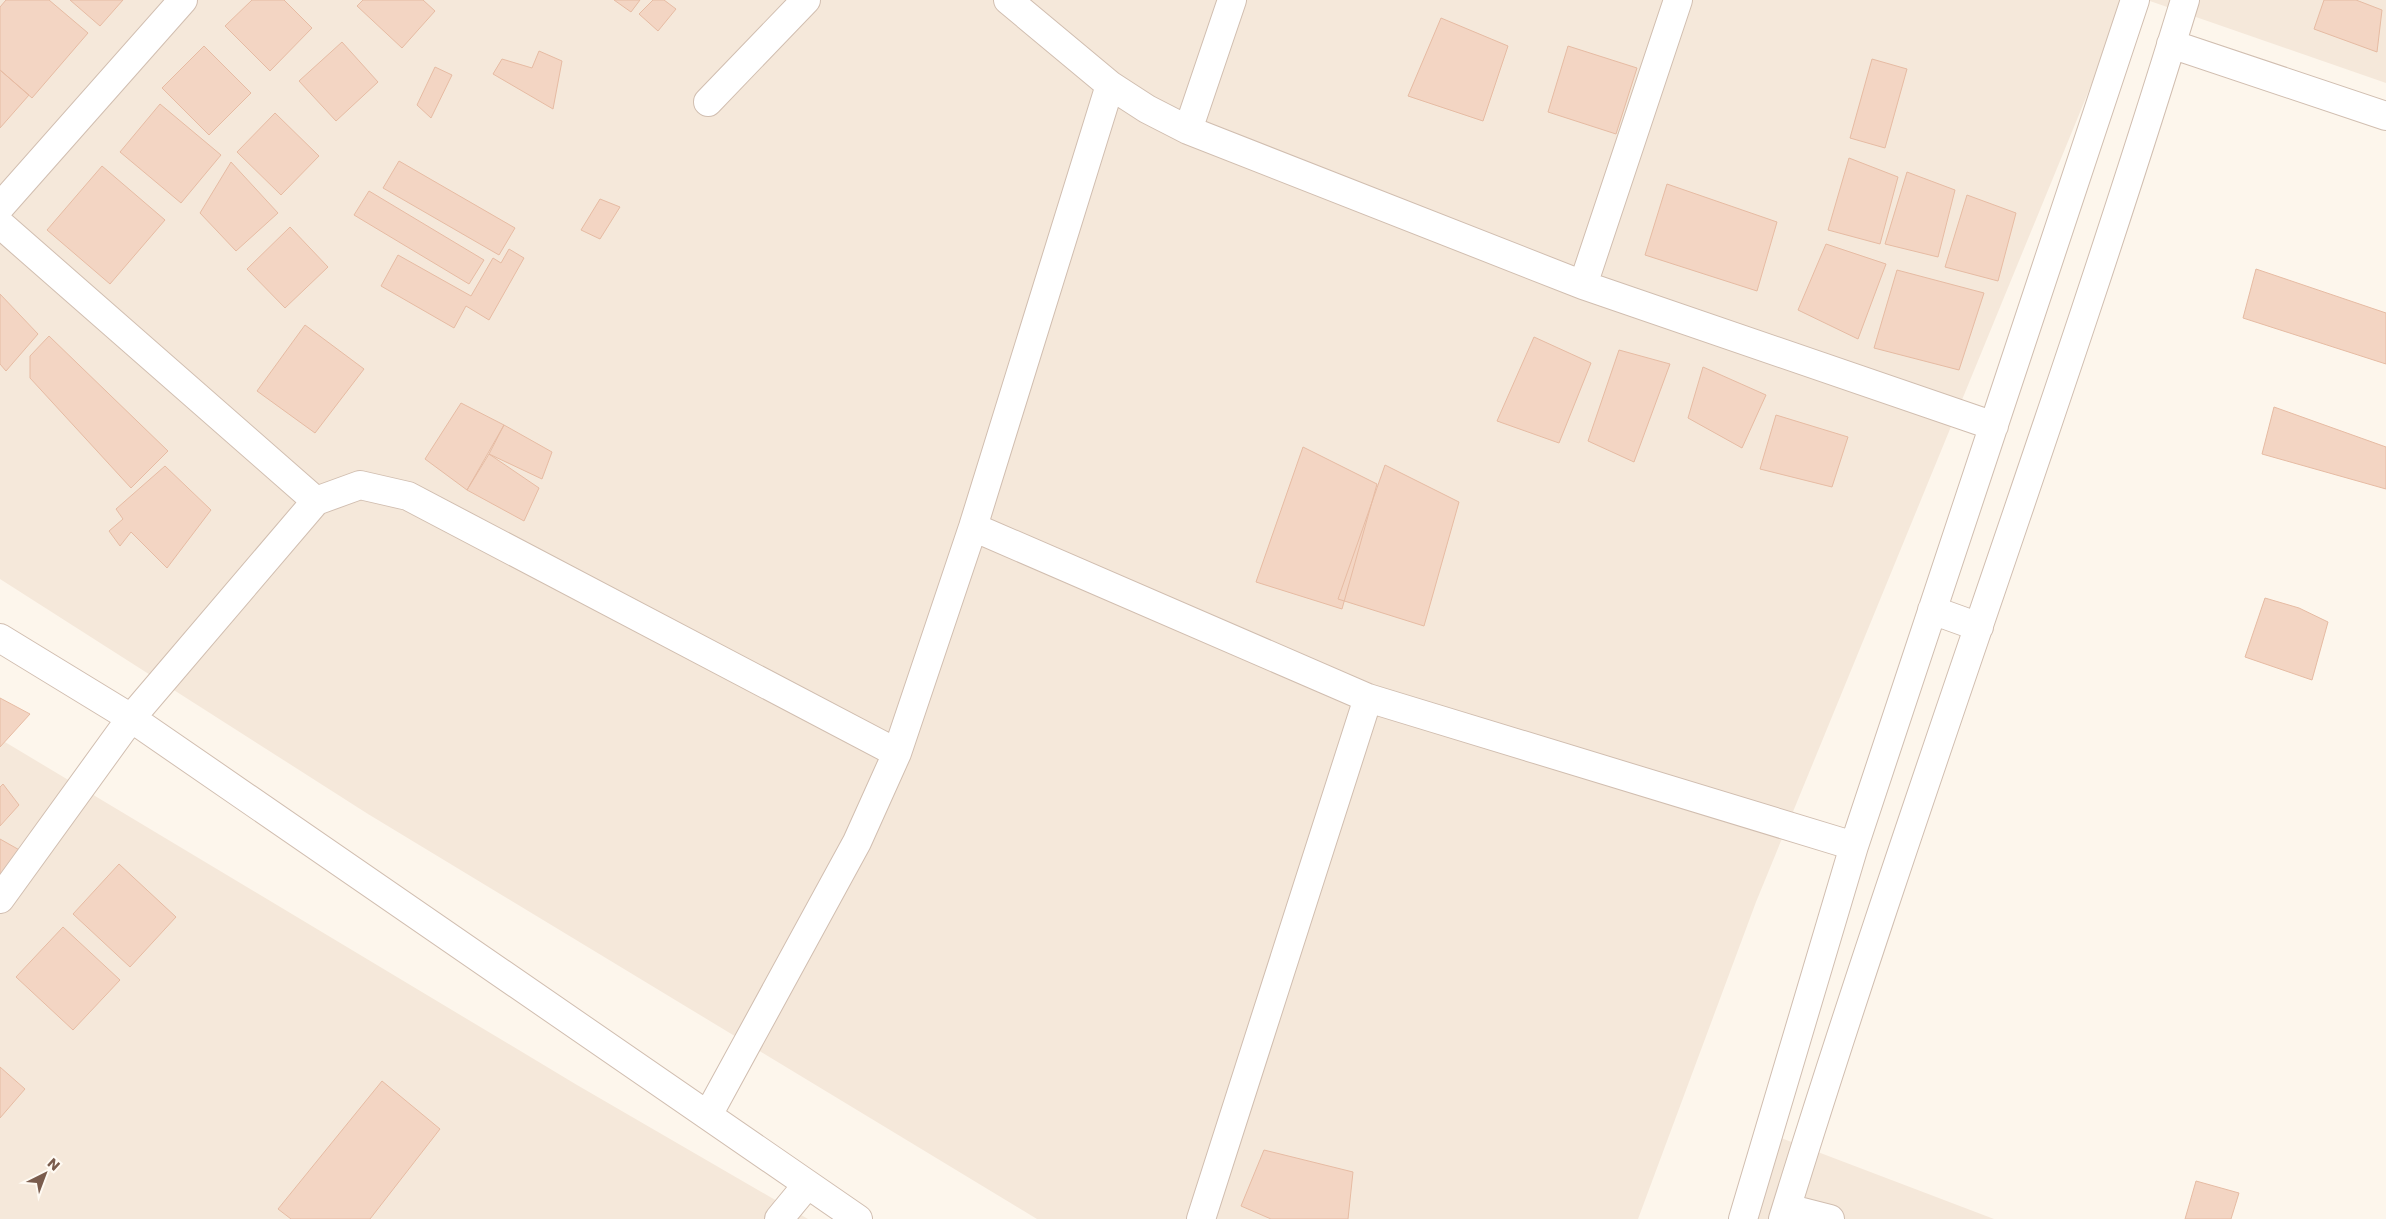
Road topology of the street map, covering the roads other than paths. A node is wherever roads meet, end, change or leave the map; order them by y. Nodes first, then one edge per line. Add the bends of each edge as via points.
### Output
1 (183, 0) edge
2 (806, 0) edge
3 (1008, 0) edge
4 (1232, 0) edge
5 (1678, 0) edge
6 (2135, 0) edge
7 (2185, 0) edge
8 (2171, 44) junction
9 (1110, 86) junction
10 (708, 102) dead end
11 (2386, 116) edge
12 (1188, 130) junction
13 (0, 207) edge
14 (0, 224) edge
15 (1583, 285) junction
16 (1994, 426) junction
17 (316, 501) junction
18 (973, 527) junction
19 (1932, 610) junction
20 (1979, 628) junction
21 (0, 638) edge
22 (1368, 698) junction
23 (131, 718) junction
24 (897, 753) junction
25 (1854, 846) junction
26 (0, 899) edge
27 (708, 1115) junction
28 (806, 1185) junction
29 (1785, 1213) edge
30 (779, 1219) edge
31 (858, 1219) edge
32 (1202, 1219) edge
33 (1743, 1219) edge
34 (1830, 1219) edge

1 - 13 street
2 - 10 street
3 - 9 street
4 - 12 street
5 - 15 street
6 - 16 street
7 - 8 street
8 - 11 street
8 - 20 street via 2046,433
9 - 12 street
9 - 18 street
12 - 15 street
14 - 17 street
15 - 16 street
16 - 19 street
17 - 23 street
17 - 24 street via 360,485 408,496
18 - 22 street
18 - 24 street
19 - 20 street
19 - 25 street
20 - 29 street via 1900,858
21 - 23 street
22 - 25 street
22 - 32 street
23 - 26 street
23 - 27 street
24 - 27 street via 857,842
25 - 33 street
27 - 28 street
28 - 30 street
28 - 31 street
29 - 34 street

